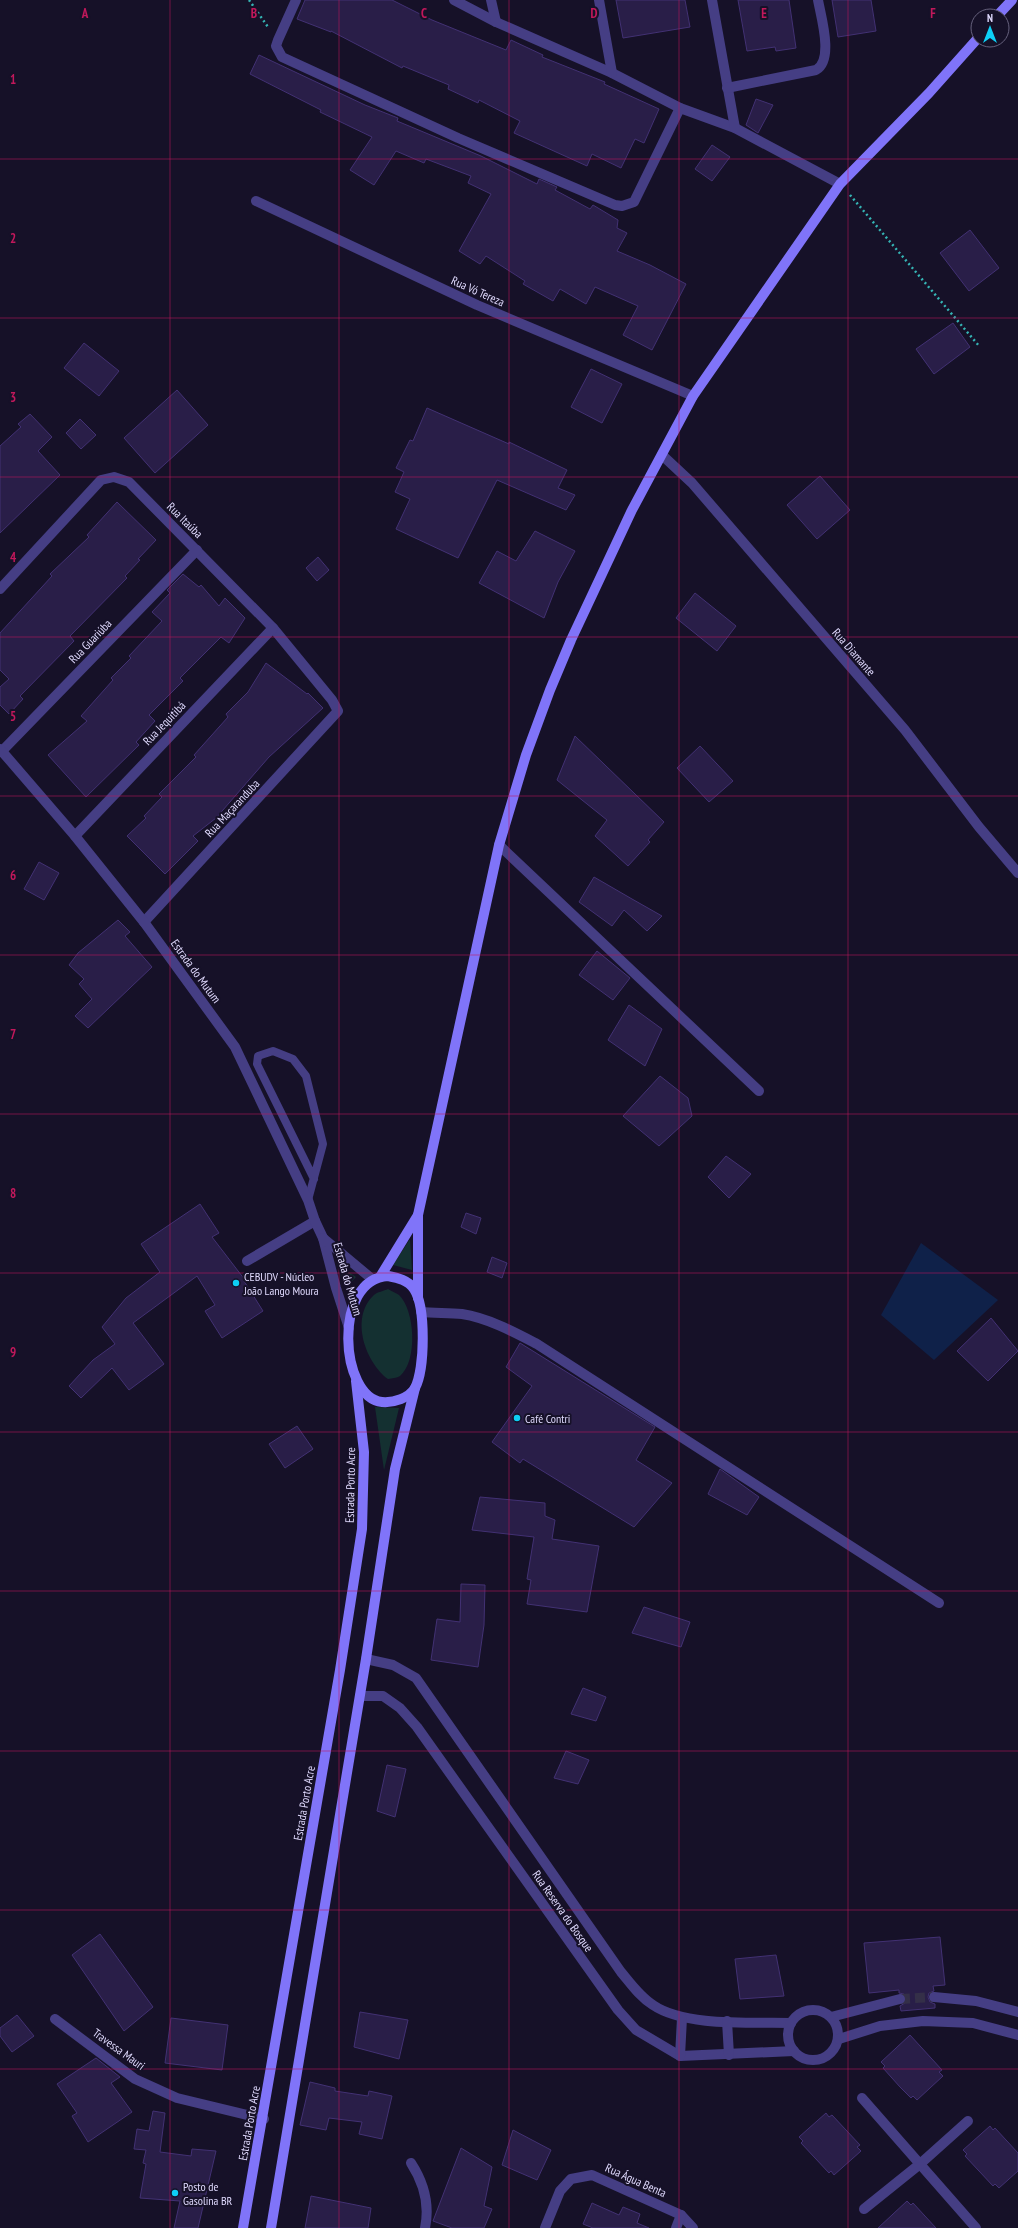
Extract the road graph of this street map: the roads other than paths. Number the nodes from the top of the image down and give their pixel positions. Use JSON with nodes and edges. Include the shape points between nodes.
{"nodes":[{"id":1,"x":296,"y":0,"type":"edge"},
{"id":2,"x":454,"y":0,"type":"edge"},
{"id":3,"x":491,"y":0,"type":"edge"},
{"id":4,"x":599,"y":0,"type":"edge"},
{"id":5,"x":712,"y":0,"type":"edge"},
{"id":6,"x":818,"y":0,"type":"edge"},
{"id":7,"x":1012,"y":0,"type":"edge"},
{"id":8,"x":1004,"y":8,"type":"edge"},
{"id":9,"x":496,"y":22,"type":"junction"},
{"id":10,"x":970,"y":47,"type":"edge"},
{"id":11,"x":612,"y":73,"type":"junction"},
{"id":12,"x":727,"y":88,"type":"junction"},
{"id":13,"x":680,"y":108,"type":"junction"},
{"id":14,"x":735,"y":128,"type":"junction"},
{"id":15,"x":840,"y":184,"type":"junction"},
{"id":16,"x":256,"y":201,"type":"dead end"},
{"id":17,"x":693,"y":396,"type":"junction"},
{"id":18,"x":662,"y":455,"type":"junction"},
{"id":19,"x":197,"y":550,"type":"junction"},
{"id":20,"x":0,"y":589,"type":"edge"},
{"id":21,"x":273,"y":628,"type":"junction"},
{"id":22,"x":338,"y":712,"type":"joint"},
{"id":23,"x":1,"y":750,"type":"edge"},
{"id":24,"x":75,"y":836,"type":"junction"},
{"id":25,"x":499,"y":845,"type":"junction"},
{"id":26,"x":1018,"y":873,"type":"edge"},
{"id":27,"x":144,"y":922,"type":"junction"},
{"id":28,"x":759,"y":1091,"type":"dead end"},
{"id":29,"x":314,"y":1179,"type":"junction"},
{"id":30,"x":308,"y":1200,"type":"junction"},
{"id":31,"x":418,"y":1215,"type":"junction"},
{"id":32,"x":315,"y":1221,"type":"junction"},
{"id":33,"x":323,"y":1238,"type":"junction"},
{"id":34,"x":247,"y":1261,"type":"dead end"},
{"id":35,"x":376,"y":1278,"type":"junction"},
{"id":36,"x":418,"y":1298,"type":"junction"},
{"id":37,"x":421,"y":1312,"type":"junction"},
{"id":38,"x":349,"y":1328,"type":"junction"},
{"id":39,"x":356,"y":1381,"type":"junction"},
{"id":40,"x":415,"y":1388,"type":"junction"},
{"id":41,"x":940,"y":1602,"type":"dead end"},
{"id":42,"x":366,"y":1659,"type":"junction"},
{"id":43,"x":360,"y":1696,"type":"junction"},
{"id":44,"x":934,"y":1997,"type":"tunnel mouth"},
{"id":45,"x":900,"y":1999,"type":"tunnel mouth"},
{"id":46,"x":1018,"y":2012,"type":"edge"},
{"id":47,"x":831,"y":2017,"type":"junction"},
{"id":48,"x":682,"y":2018,"type":"junction"},
{"id":49,"x":55,"y":2019,"type":"dead end"},
{"id":50,"x":727,"y":2021,"type":"junction"},
{"id":51,"x":791,"y":2023,"type":"junction"},
{"id":52,"x":1018,"y":2035,"type":"edge"},
{"id":53,"x":839,"y":2039,"type":"junction"},
{"id":54,"x":794,"y":2051,"type":"junction"},
{"id":55,"x":729,"y":2055,"type":"junction"},
{"id":56,"x":680,"y":2056,"type":"junction"},
{"id":57,"x":862,"y":2098,"type":"dead end"},
{"id":58,"x":264,"y":2119,"type":"junction"},
{"id":59,"x":968,"y":2121,"type":"dead end"},
{"id":60,"x":411,"y":2163,"type":"dead end"},
{"id":61,"x":920,"y":2164,"type":"junction"},
{"id":62,"x":864,"y":2209,"type":"dead end"},
{"id":63,"x":681,"y":2215,"type":"junction"},
{"id":64,"x":244,"y":2228,"type":"edge"},
{"id":65,"x":271,"y":2228,"type":"edge"},
{"id":66,"x":425,"y":2228,"type":"edge"},
{"id":67,"x":545,"y":2228,"type":"edge"},
{"id":68,"x":676,"y":2228,"type":"edge"},
{"id":69,"x":693,"y":2228,"type":"edge"},
{"id":70,"x":976,"y":2228,"type":"edge"}],
"edges":[{"from":1,"to":13,"type":"street","via":[[276,46],[282,57],[587,194],[622,206],[634,202]]},
{"from":2,"to":9,"type":"street"},
{"from":3,"to":9,"type":"street"},
{"from":4,"to":11,"type":"street"},
{"from":5,"to":12,"type":"street"},
{"from":6,"to":12,"type":"street","via":[[826,57],[822,67]]},
{"from":7,"to":8,"type":"main road"},
{"from":9,"to":11,"type":"street"},
{"from":10,"to":15,"type":"main road"},
{"from":11,"to":13,"type":"street"},
{"from":12,"to":14,"type":"street"},
{"from":13,"to":14,"type":"street"},
{"from":14,"to":15,"type":"street"},
{"from":15,"to":17,"type":"main road"},
{"from":16,"to":17,"type":"street","name":"Rua Vó Tereza","via":[[477,305]]},
{"from":17,"to":18,"type":"main road"},
{"from":18,"to":25,"type":"main road","via":[[632,510],[550,690],[526,755]]},
{"from":18,"to":26,"type":"street","name":"Rua Diamante","via":[[692,483],[905,730],[979,827]]},
{"from":19,"to":20,"type":"street","name":"Rua Itaúba","via":[[129,482],[114,477],[101,480]]},
{"from":19,"to":21,"type":"street","name":"Rua Itaúba"},
{"from":19,"to":23,"type":"street","name":"Rua Guariúba"},
{"from":21,"to":22,"type":"street","name":"Rua Itaúba","via":[[332,700]]},
{"from":21,"to":24,"type":"street","name":"Rua Jequitibá"},
{"from":22,"to":27,"type":"street","name":"Rua Maçaranduba"},
{"from":23,"to":24,"type":"street","name":"Estrada do Mutum"},
{"from":24,"to":27,"type":"street","name":"Estrada do Mutum"},
{"from":25,"to":28,"type":"street"},
{"from":25,"to":31,"type":"main road"},
{"from":27,"to":30,"type":"street","name":"Estrada do Mutum","via":[[235,1047]]},
{"from":29,"to":29,"type":"lane","via":[[323,1144],[306,1076],[292,1059],[272,1051],[258,1056],[257,1064]]},
{"from":29,"to":30,"type":"lane"},
{"from":30,"to":32,"type":"street","name":"Estrada do Mutum"},
{"from":31,"to":35,"type":"main road"},
{"from":31,"to":36,"type":"main road"},
{"from":32,"to":33,"type":"street","name":"Estrada do Mutum"},
{"from":32,"to":34,"type":"street"},
{"from":33,"to":35,"type":"street","name":"Estrada do Mutum"},
{"from":33,"to":38,"type":"street","name":"Estrada do Mutum"},
{"from":35,"to":36,"type":"main road","via":[[401,1279],[414,1289]]},
{"from":35,"to":38,"type":"main road","via":[[364,1284],[356,1297]]},
{"from":36,"to":37,"type":"main road"},
{"from":37,"to":40,"type":"main road","via":[[423,1338]]},
{"from":37,"to":41,"type":"street","via":[[463,1314],[482,1319],[537,1344]]},
{"from":38,"to":39,"type":"main road","via":[[349,1350]]},
{"from":39,"to":40,"type":"main road","via":[[370,1398],[382,1402],[407,1396]]},
{"from":39,"to":58,"type":"main road","name":"Estrada Porto Acre","via":[[364,1452],[362,1529]]},
{"from":40,"to":42,"type":"main road","via":[[395,1469]]},
{"from":42,"to":43,"type":"main road"},
{"from":42,"to":48,"type":"street","name":"Rua Reserva do Bosque","via":[[393,1665],[416,1678],[621,1972],[636,1991],[653,2006]]},
{"from":43,"to":56,"type":"street","name":"Rua Reserva do Bosque","via":[[383,1696],[400,1708],[618,2010],[636,2030]]},
{"from":43,"to":65,"type":"main road"},
{"from":44,"to":46,"type":"street","via":[[976,2001]]},
{"from":45,"to":47,"type":"street"},
{"from":47,"to":51,"type":"street","via":[[821,2011],[810,2010],[799,2015]]},
{"from":47,"to":53,"type":"street","via":[[837,2027]]},
{"from":48,"to":50,"type":"street","name":"Rua Reserva do Bosque"},
{"from":48,"to":56,"type":"street"},
{"from":49,"to":58,"type":"street","name":"Travessa Mauri","via":[[136,2079],[177,2098]]},
{"from":50,"to":51,"type":"street","name":"Rua Reserva do Bosque"},
{"from":50,"to":55,"type":"street"},
{"from":51,"to":54,"type":"street","via":[[789,2038]]},
{"from":52,"to":53,"type":"street","via":[[973,2023],[923,2021],[880,2026]]},
{"from":53,"to":54,"type":"street","via":[[834,2050],[826,2058],[815,2061],[803,2058]]},
{"from":54,"to":55,"type":"street"},
{"from":55,"to":56,"type":"street"},
{"from":57,"to":61,"type":"street"},
{"from":58,"to":64,"type":"main road","name":"Estrada Porto Acre"},
{"from":59,"to":61,"type":"street"},
{"from":60,"to":66,"type":"street","via":[[420,2177],[426,2194]]},
{"from":61,"to":62,"type":"street"},
{"from":61,"to":70,"type":"street"},
{"from":63,"to":67,"type":"street","name":"Rua Água Benta","via":[[592,2175],[571,2179],[560,2191]]},
{"from":63,"to":68,"type":"street"},
{"from":63,"to":69,"type":"street","name":"Rua Água Benta"}]}
